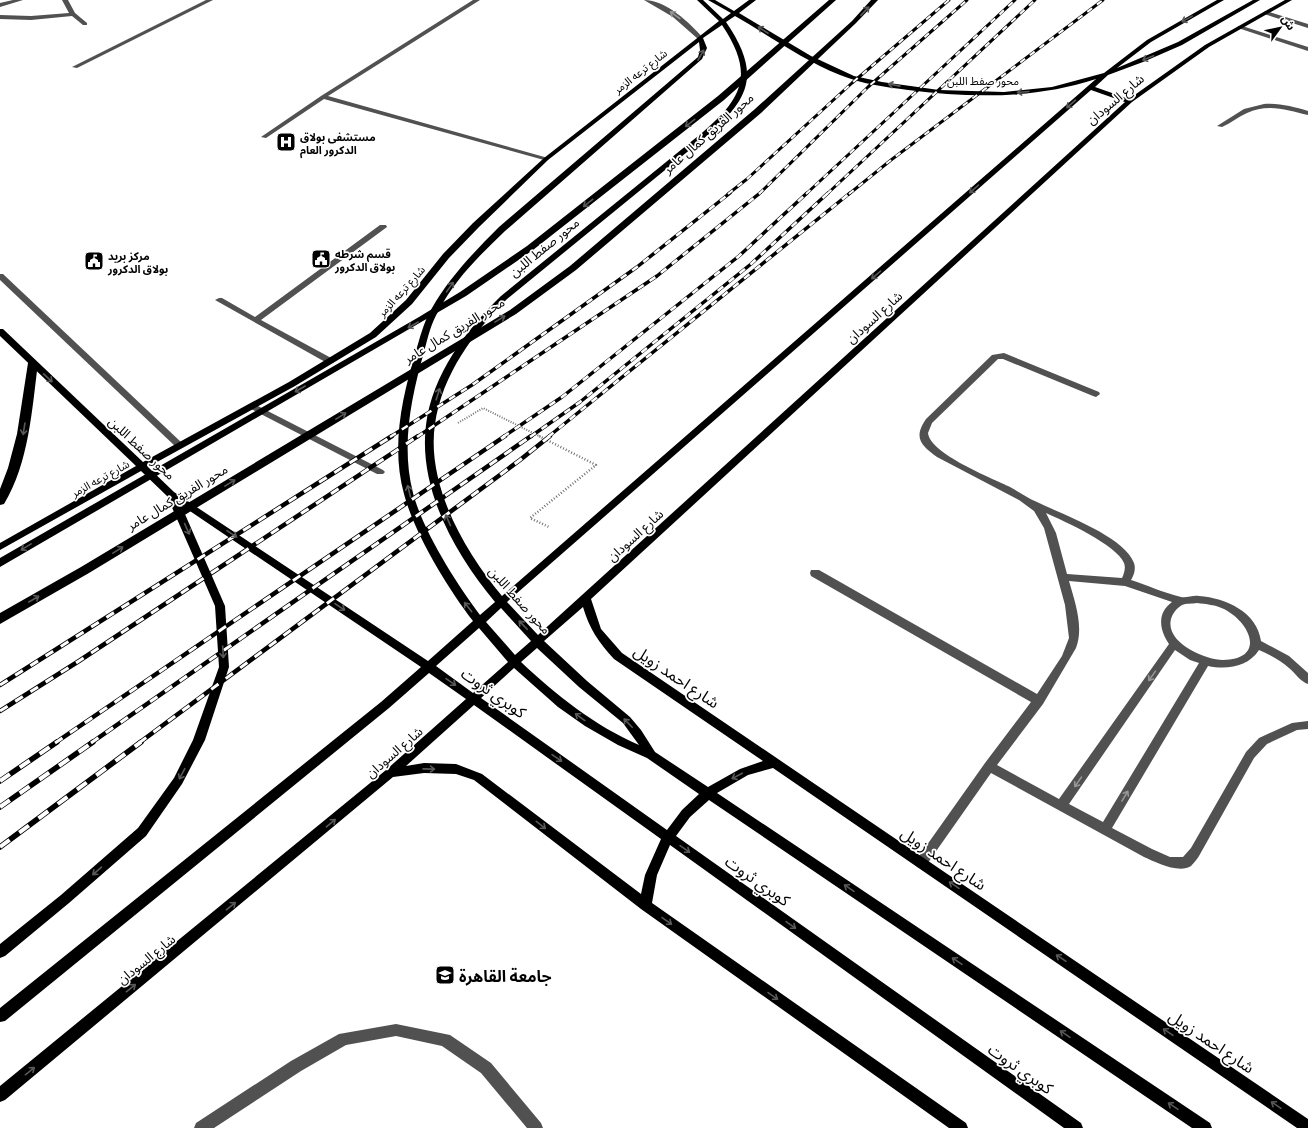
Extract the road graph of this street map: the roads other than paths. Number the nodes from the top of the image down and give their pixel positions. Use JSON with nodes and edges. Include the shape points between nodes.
{"nodes":[{"id":1,"x":20,"y":0,"type":"edge"},
{"id":2,"x":65,"y":0,"type":"edge"},
{"id":3,"x":210,"y":0,"type":"edge"},
{"id":4,"x":477,"y":0,"type":"edge"},
{"id":5,"x":647,"y":0,"type":"edge"},
{"id":6,"x":700,"y":0,"type":"edge"},
{"id":7,"x":711,"y":0,"type":"edge"},
{"id":8,"x":753,"y":0,"type":"edge"},
{"id":9,"x":833,"y":0,"type":"edge"},
{"id":10,"x":875,"y":0,"type":"edge"},
{"id":11,"x":1221,"y":0,"type":"edge"},
{"id":12,"x":1257,"y":0,"type":"edge"},
{"id":13,"x":1289,"y":0,"type":"edge"},
{"id":14,"x":0,"y":5,"type":"edge"},
{"id":15,"x":1266,"y":13,"type":"junction"},
{"id":16,"x":73,"y":14,"type":"junction"},
{"id":17,"x":0,"y":17,"type":"edge"},
{"id":18,"x":85,"y":24,"type":"dead end"},
{"id":19,"x":1308,"y":26,"type":"edge"},
{"id":20,"x":1240,"y":27,"type":"junction"},
{"id":21,"x":700,"y":38,"type":"junction"},
{"id":22,"x":1308,"y":49,"type":"edge"},
{"id":23,"x":75,"y":68,"type":"dead end"},
{"id":24,"x":1090,"y":88,"type":"junction"},
{"id":25,"x":323,"y":97,"type":"junction"},
{"id":26,"x":1130,"y":101,"type":"junction"},
{"id":27,"x":1308,"y":113,"type":"edge"},
{"id":28,"x":1220,"y":126,"type":"dead end"},
{"id":29,"x":264,"y":137,"type":"dead end"},
{"id":30,"x":546,"y":159,"type":"junction"},
{"id":31,"x":382,"y":227,"type":"dead end"},
{"id":32,"x":0,"y":276,"type":"edge"},
{"id":33,"x":219,"y":300,"type":"dead end"},
{"id":34,"x":256,"y":320,"type":"junction"},
{"id":35,"x":0,"y":331,"type":"edge"},
{"id":36,"x":330,"y":361,"type":"junction"},
{"id":37,"x":33,"y":363,"type":"junction"},
{"id":38,"x":1096,"y":394,"type":"dead end"},
{"id":39,"x":252,"y":406,"type":"junction"},
{"id":40,"x":180,"y":445,"type":"junction"},
{"id":41,"x":380,"y":472,"type":"dead end"},
{"id":42,"x":172,"y":494,"type":"junction"},
{"id":43,"x":0,"y":502,"type":"edge"},
{"id":44,"x":1032,"y":504,"type":"junction"},
{"id":45,"x":0,"y":547,"type":"edge"},
{"id":46,"x":0,"y":563,"type":"edge"},
{"id":47,"x":815,"y":573,"type":"dead end"},
{"id":48,"x":1062,"y":577,"type":"junction"},
{"id":49,"x":1125,"y":582,"type":"junction"},
{"id":50,"x":586,"y":598,"type":"junction"},
{"id":51,"x":1182,"y":601,"type":"junction"},
{"id":52,"x":0,"y":619,"type":"edge"},
{"id":53,"x":1174,"y":644,"type":"junction"},
{"id":54,"x":1257,"y":644,"type":"junction"},
{"id":55,"x":419,"y":660,"type":"joint"},
{"id":56,"x":1205,"y":662,"type":"junction"},
{"id":57,"x":1308,"y":680,"type":"edge"},
{"id":58,"x":1038,"y":702,"type":"junction"},
{"id":59,"x":1308,"y":725,"type":"edge"},
{"id":60,"x":651,"y":755,"type":"junction"},
{"id":61,"x":774,"y":763,"type":"junction"},
{"id":62,"x":990,"y":766,"type":"junction"},
{"id":63,"x":390,"y":773,"type":"junction"},
{"id":64,"x":1061,"y":806,"type":"junction"},
{"id":65,"x":1105,"y":829,"type":"junction"},
{"id":66,"x":921,"y":863,"type":"junction"},
{"id":67,"x":645,"y":905,"type":"junction"},
{"id":68,"x":0,"y":952,"type":"edge"},
{"id":69,"x":0,"y":1016,"type":"edge"},
{"id":70,"x":0,"y":1095,"type":"edge"},
{"id":71,"x":1308,"y":1127,"type":"edge"},
{"id":72,"x":201,"y":1128,"type":"edge"},
{"id":73,"x":536,"y":1128,"type":"edge"},
{"id":74,"x":962,"y":1128,"type":"edge"},
{"id":75,"x":1076,"y":1128,"type":"edge"},
{"id":76,"x":1205,"y":1128,"type":"edge"}],
"edges":[{"from":1,"to":14,"type":"street"},
{"from":2,"to":16,"type":"street"},
{"from":3,"to":23,"type":"street"},
{"from":4,"to":25,"type":"street"},
{"from":21,"to":5,"type":"street","one_way":true,"via":[[677,16]]},
{"from":60,"to":6,"type":"main road","name":"محور صفط اللبن","one_way":true,"via":[[631,725],[585,686],[522,624],[489,589],[470,562],[444,512],[436,487],[430,453],[430,431],[434,408],[447,371],[476,328],[496,306],[526,278],[708,131],[736,103],[746,72],[732,36],[717,15]]},
{"from":12,"to":7,"type":"main road","name":"محور صفط اللبن","one_way":true,"via":[[1153,56],[1097,77],[1052,89],[994,93],[902,87],[845,75],[823,65]]},
{"from":8,"to":21,"type":"main road","name":"شارع ترعه الزمر"},
{"from":9,"to":46,"type":"highway","name":"محور الفريق كمال عامر","one_way":true,"via":[[721,98],[504,267],[422,319]]},
{"from":52,"to":10,"type":"highway","name":"محور الفريق كمال عامر","one_way":true,"via":[[513,312],[573,268],[758,110]]},
{"from":11,"to":24,"type":"main road","name":"شارع السودان","one_way":true,"via":[[1139,48]]},
{"from":13,"to":15,"type":"main road","name":"شارع السودان"},
{"from":15,"to":19,"type":"street"},
{"from":15,"to":20,"type":"main road","name":"شارع السودان"},
{"from":16,"to":17,"type":"street","via":[[31,18]]},
{"from":16,"to":18,"type":"street"},
{"from":20,"to":22,"type":"street"},
{"from":20,"to":26,"type":"main road","name":"شارع السودان","via":[[1208,46]]},
{"from":21,"to":30,"type":"main road","name":"شارع ترعه الزمر"},
{"from":60,"to":21,"type":"main road","one_way":true,"via":[[618,741],[595,727],[535,683],[495,642],[464,601],[429,541],[409,493],[404,454],[405,412],[428,324],[449,287],[502,229],[700,58],[704,51],[704,44]]},
{"from":24,"to":26,"type":"main road"},
{"from":24,"to":69,"type":"main road","name":"شارع السودان","one_way":true,"via":[[385,705]]},
{"from":25,"to":29,"type":"street"},
{"from":25,"to":30,"type":"street"},
{"from":26,"to":50,"type":"main road","name":"شارع السودان"},
{"from":27,"to":28,"type":"street","via":[[1289,107],[1266,105],[1249,109]]},
{"from":30,"to":36,"type":"main road","name":"شارع ترعه الزمر","via":[[446,256],[391,320]]},
{"from":31,"to":34,"type":"street"},
{"from":32,"to":40,"type":"street"},
{"from":33,"to":34,"type":"street"},
{"from":34,"to":36,"type":"street"},
{"from":35,"to":37,"type":"main road","name":"محور صفط اللبن"},
{"from":36,"to":39,"type":"main road","name":"شارع ترعه الزمر"},
{"from":37,"to":42,"type":"main road","name":"محور صفط اللبن","one_way":true},
{"from":37,"to":43,"type":"highway","one_way":true,"via":[[20,447],[10,482]]},
{"from":38,"to":44,"type":"street","via":[[1004,356],[995,357],[923,429],[924,439],[929,447],[942,457]]},
{"from":39,"to":40,"type":"main road","name":"شارع ترعه الزمر"},
{"from":39,"to":41,"type":"street"},
{"from":40,"to":45,"type":"main road","name":"شارع ترعه الزمر"},
{"from":42,"to":55,"type":"main road","name":"محور صفط اللبن","one_way":true},
{"from":42,"to":68,"type":"main road","one_way":true,"via":[[220,606],[224,667],[200,740],[178,781],[142,832]]},
{"from":44,"to":48,"type":"street","via":[[1044,517]]},
{"from":44,"to":49,"type":"street","via":[[1050,511],[1125,554],[1130,563]]},
{"from":47,"to":58,"type":"street"},
{"from":48,"to":49,"type":"street"},
{"from":48,"to":58,"type":"street","via":[[1073,620],[1074,639],[1068,656]]},
{"from":49,"to":51,"type":"street"},
{"from":50,"to":61,"type":"main road","name":"شارع احمد زويل","via":[[592,622],[602,640],[618,656]]},
{"from":50,"to":63,"type":"main road","name":"شارع السودان"},
{"from":51,"to":53,"type":"street","via":[[1171,608],[1165,618],[1166,631]]},
{"from":51,"to":54,"type":"street","via":[[1215,601],[1232,608],[1246,619],[1255,631]]},
{"from":53,"to":56,"type":"street"},
{"from":53,"to":64,"type":"street","one_way":true},
{"from":54,"to":56,"type":"street","via":[[1251,655],[1240,662],[1224,665]]},
{"from":54,"to":57,"type":"street","via":[[1290,662]]},
{"from":55,"to":75,"type":"main road","name":"كوبري ثروت","one_way":true},
{"from":65,"to":56,"type":"street","one_way":true},
{"from":58,"to":62,"type":"street"},
{"from":59,"to":65,"type":"street","via":[[1263,741],[1250,755],[1195,852],[1186,862],[1169,862]]},
{"from":76,"to":60,"type":"main road","one_way":true},
{"from":61,"to":66,"type":"main road","name":"شارع احمد زويل"},
{"from":61,"to":67,"type":"main road","one_way":true,"via":[[745,772],[719,785],[696,803],[677,824],[661,848],[653,869]]},
{"from":62,"to":64,"type":"street"},
{"from":62,"to":66,"type":"street"},
{"from":63,"to":67,"type":"main road","one_way":true,"via":[[424,768],[456,769],[478,777]]},
{"from":70,"to":63,"type":"main road","name":"شارع السودان","one_way":true},
{"from":64,"to":65,"type":"street"},
{"from":71,"to":66,"type":"main road","name":"شارع احمد زويل","one_way":true},
{"from":67,"to":74,"type":"main road","one_way":true},
{"from":72,"to":73,"type":"street","via":[[296,1066],[344,1039],[396,1030],[445,1040],[486,1068]]}]}
